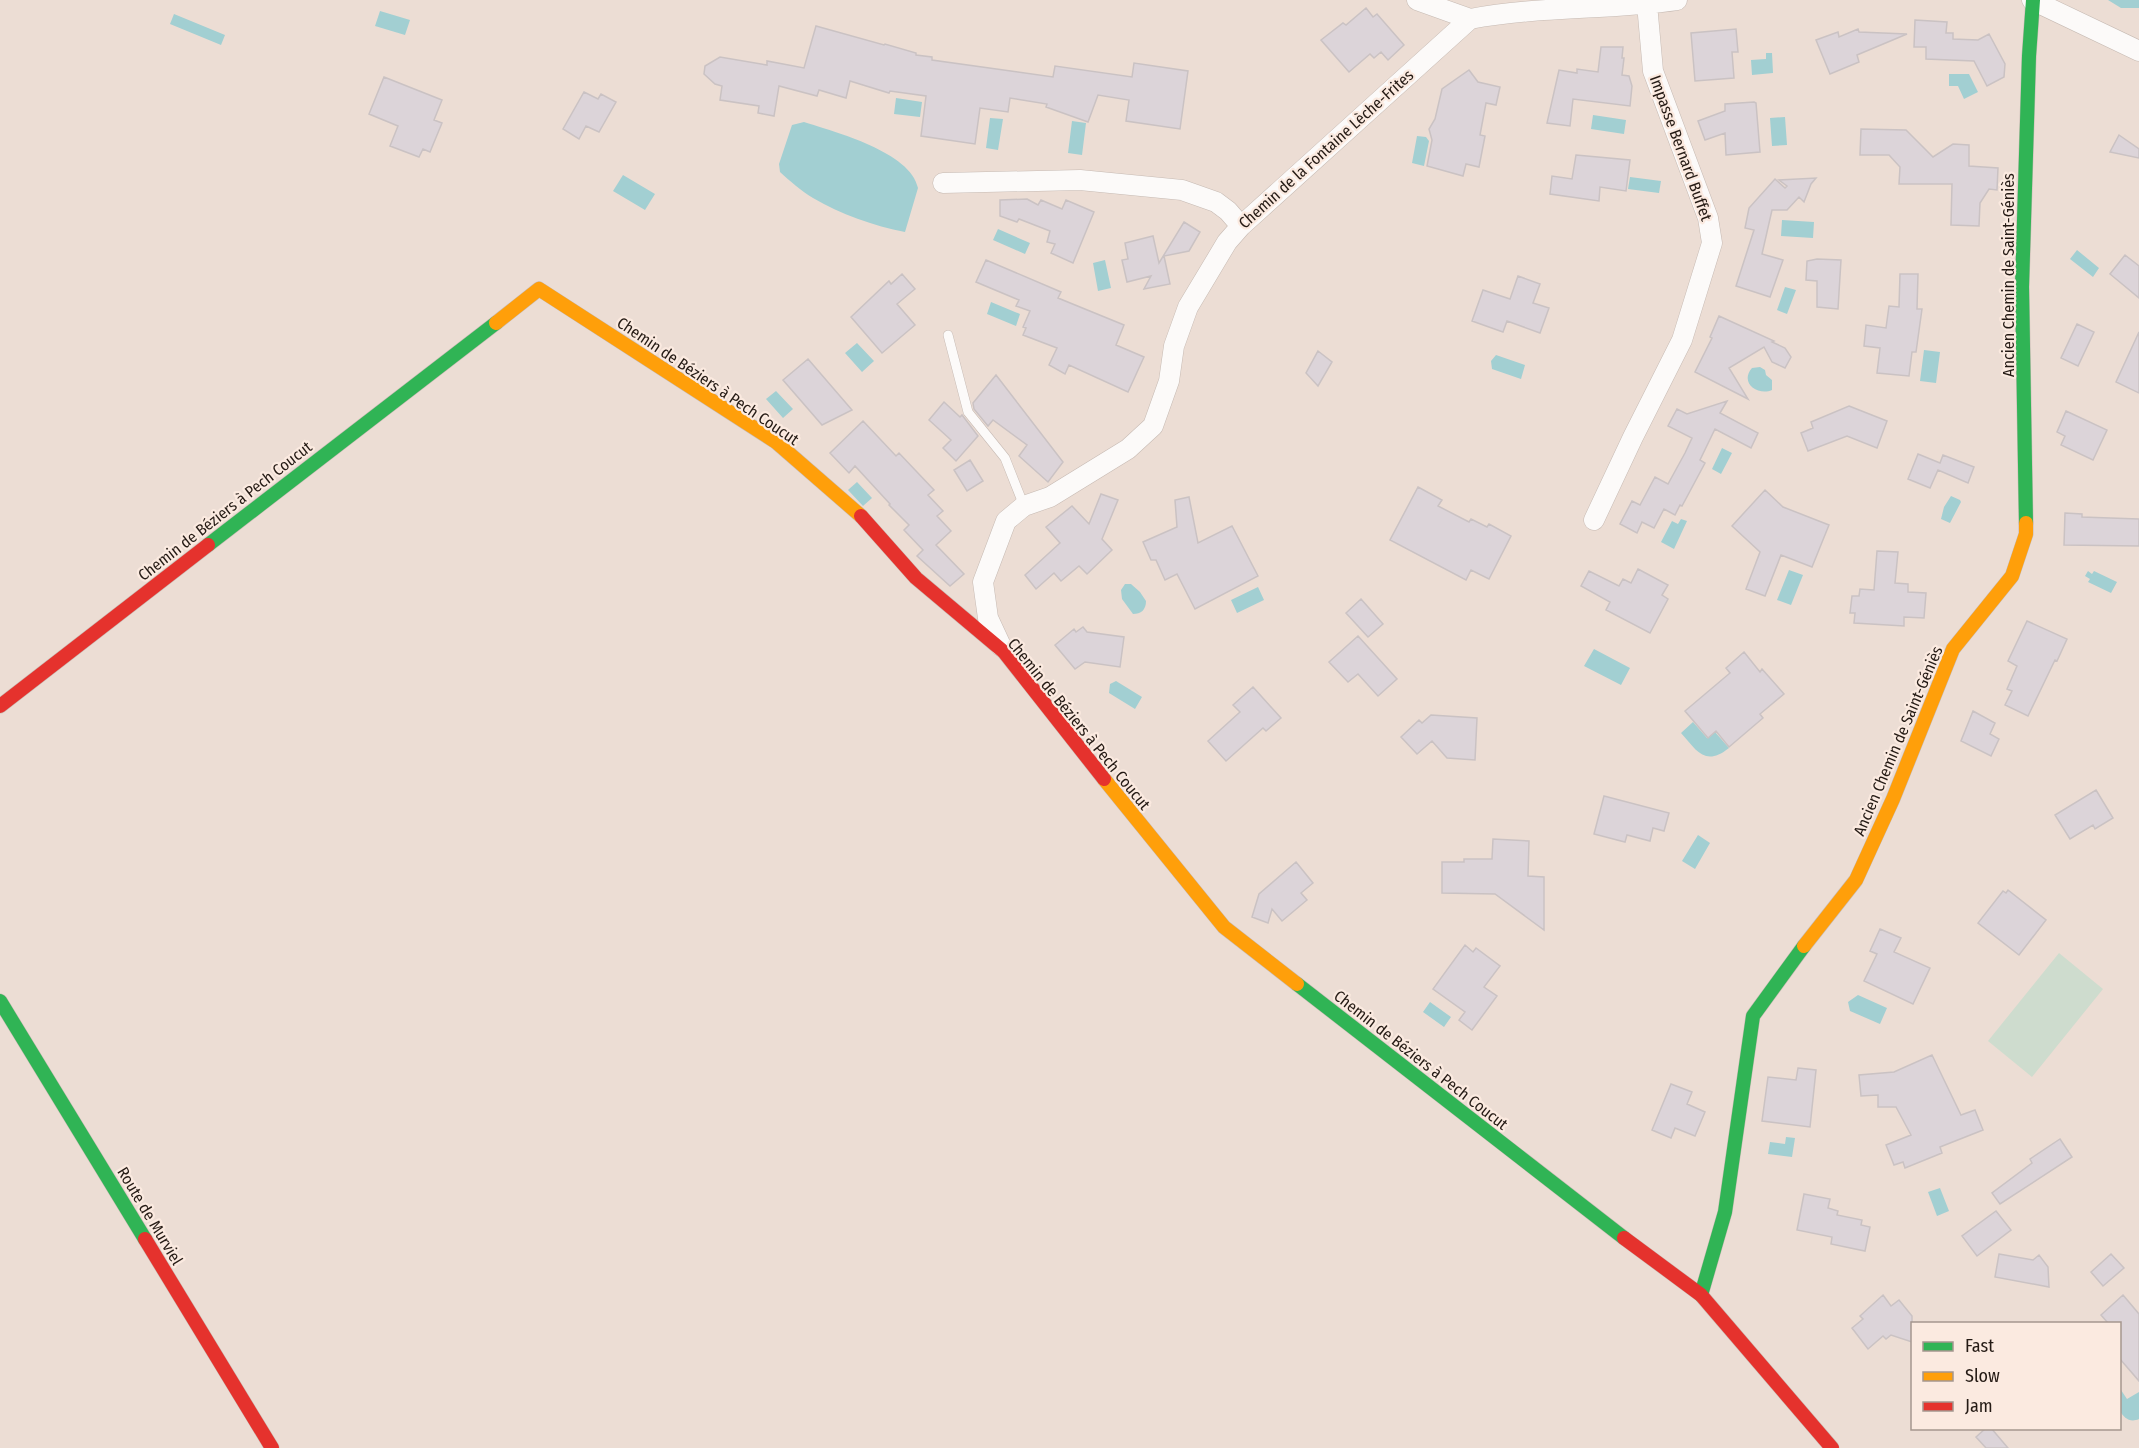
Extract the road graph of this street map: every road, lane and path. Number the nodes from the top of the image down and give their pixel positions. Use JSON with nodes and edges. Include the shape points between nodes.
{"nodes":[{"id":1,"x":1417,"y":0,"type":"edge"},
{"id":2,"x":1677,"y":0,"type":"edge"},
{"id":3,"x":2032,"y":0,"type":"edge"},
{"id":4,"x":1647,"y":4,"type":"junction"},
{"id":5,"x":1544,"y":6,"type":"edge"},
{"id":6,"x":1470,"y":20,"type":"junction"},
{"id":7,"x":2139,"y":51,"type":"edge"},
{"id":8,"x":943,"y":183,"type":"dead end"},
{"id":9,"x":1241,"y":225,"type":"junction"},
{"id":10,"x":948,"y":335,"type":"dead end"},
{"id":11,"x":1024,"y":506,"type":"junction"},
{"id":12,"x":1594,"y":520,"type":"dead end"},
{"id":13,"x":1004,"y":652,"type":"junction"},
{"id":14,"x":0,"y":706,"type":"edge"},
{"id":15,"x":0,"y":1001,"type":"edge"},
{"id":16,"x":1701,"y":1295,"type":"junction"},
{"id":17,"x":272,"y":1448,"type":"edge"},
{"id":18,"x":1832,"y":1448,"type":"edge"}],
"edges":[{"from":1,"to":6,"type":"street"},
{"from":2,"to":4,"type":"street"},
{"from":3,"to":7,"type":"street"},
{"from":3,"to":16,"type":"street","name":"Ancien Chemin de Saint-Géniès","via":[[2022,287],[2026,534],[2013,576],[1953,649],[1856,880],[1753,1016],[1725,1212]]},
{"from":4,"to":5,"type":"street"},
{"from":4,"to":12,"type":"street","name":"Impasse Bernard Buffet","via":[[1653,72],[1708,218],[1712,243],[1682,340]]},
{"from":5,"to":6,"type":"street"},
{"from":6,"to":9,"type":"street","name":"Chemin de la Fontaine Lèche-Frites"},
{"from":8,"to":9,"type":"street","via":[[1080,180],[1182,190],[1216,202]]},
{"from":9,"to":11,"type":"street","name":"Chemin de la Fontaine Lèche-Frites","via":[[1188,307],[1174,346],[1170,381],[1154,426],[1128,449],[1050,496]]},
{"from":10,"to":11,"type":"lane","via":[[968,412],[1005,458]]},
{"from":11,"to":13,"type":"street","name":"Chemin de la Fontaine Lèche-Frites","via":[[1006,521],[983,582],[988,618]]},
{"from":13,"to":14,"type":"street","name":"Chemin de Béziers à Pech Coucut","via":[[916,578],[853,508],[776,442],[539,289]]},
{"from":13,"to":16,"type":"street","name":"Chemin de Béziers à Pech Coucut","via":[[1224,927],[1601,1222]]},
{"from":15,"to":17,"type":"street","name":"Route de Murviel"},
{"from":16,"to":18,"type":"street","name":"Chemin de Béziers à Pech Coucut"}]}
